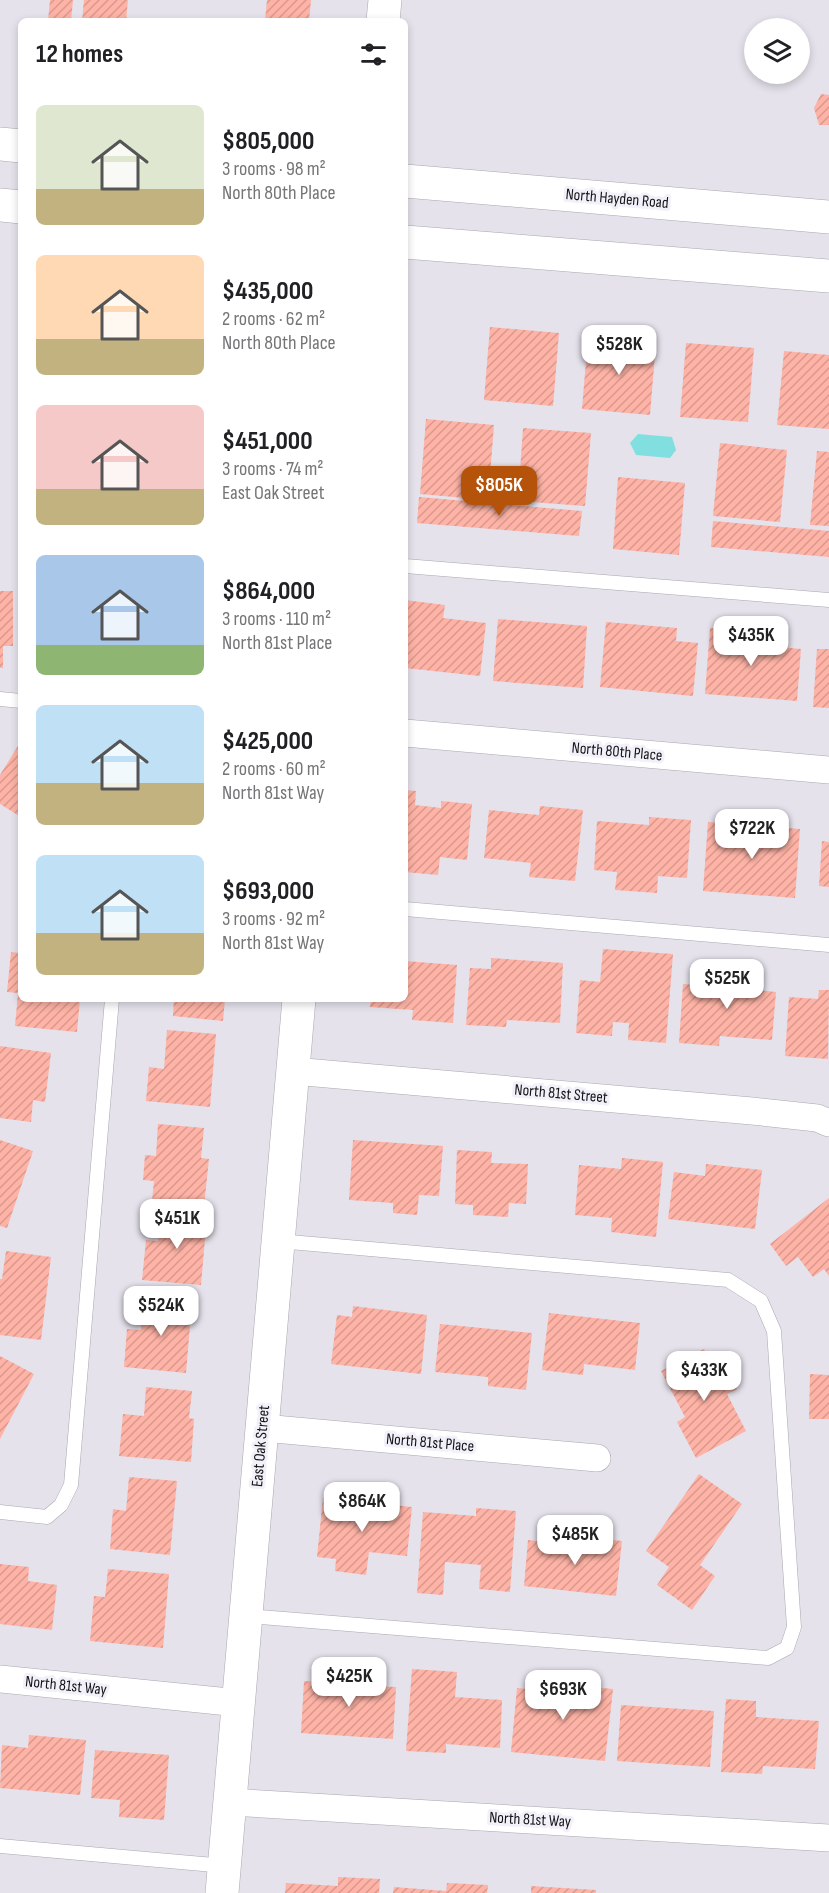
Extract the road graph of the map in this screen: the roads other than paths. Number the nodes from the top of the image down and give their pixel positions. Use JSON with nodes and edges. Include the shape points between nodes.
{"nodes":[{"id":1,"x":385,"y":0,"type":"edge"},
{"id":2,"x":383,"y":18,"type":"edge"},
{"id":3,"x":0,"y":144,"type":"edge"},
{"id":4,"x":18,"y":146,"type":"edge"},
{"id":5,"x":408,"y":181,"type":"edge"},
{"id":6,"x":0,"y":205,"type":"edge"},
{"id":7,"x":18,"y":207,"type":"edge"},
{"id":8,"x":829,"y":217,"type":"edge"},
{"id":9,"x":408,"y":242,"type":"edge"},
{"id":10,"x":829,"y":276,"type":"edge"},
{"id":11,"x":408,"y":566,"type":"edge"},
{"id":12,"x":829,"y":600,"type":"edge"},
{"id":13,"x":0,"y":699,"type":"edge"},
{"id":14,"x":18,"y":701,"type":"edge"},
{"id":15,"x":408,"y":733,"type":"edge"},
{"id":16,"x":829,"y":770,"type":"edge"},
{"id":17,"x":408,"y":909,"type":"edge"},
{"id":18,"x":829,"y":945,"type":"edge"},
{"id":19,"x":112,"y":1002,"type":"edge"},
{"id":20,"x":299,"y":1002,"type":"edge"},
{"id":21,"x":292,"y":1071,"type":"junction"},
{"id":22,"x":829,"y":1123,"type":"edge"},
{"id":23,"x":278,"y":1241,"type":"junction"},
{"id":24,"x":263,"y":1428,"type":"junction"},
{"id":25,"x":597,"y":1458,"type":"dead end"},
{"id":26,"x":0,"y":1512,"type":"edge"},
{"id":27,"x":247,"y":1616,"type":"junction"},
{"id":28,"x":0,"y":1679,"type":"edge"},
{"id":29,"x":239,"y":1704,"type":"junction"},
{"id":30,"x":230,"y":1802,"type":"junction"},
{"id":31,"x":829,"y":1838,"type":"edge"},
{"id":32,"x":0,"y":1846,"type":"edge"},
{"id":33,"x":224,"y":1879,"type":"edge"}],
"edges":[{"from":1,"to":2,"type":"street"},
{"from":3,"to":4,"type":"street"},
{"from":5,"to":8,"type":"street","name":"North Hayden Road"},
{"from":6,"to":7,"type":"street"},
{"from":9,"to":10,"type":"street"},
{"from":11,"to":12,"type":"lane"},
{"from":13,"to":14,"type":"lane"},
{"from":15,"to":16,"type":"street","name":"North 80th Place"},
{"from":17,"to":18,"type":"lane"},
{"from":19,"to":26,"type":"lane","via":[[71,1485],[61,1504],[47,1517]]},
{"from":20,"to":21,"type":"street","name":"East Oak Street"},
{"from":21,"to":22,"type":"street","name":"North 81st Street","via":[[752,1111],[817,1118]]},
{"from":21,"to":23,"type":"street","name":"East Oak Street"},
{"from":23,"to":24,"type":"street","name":"East Oak Street"},
{"from":23,"to":27,"type":"lane","via":[[728,1280],[761,1301],[774,1331],[794,1627],[787,1648],[768,1658]]},
{"from":24,"to":25,"type":"street","name":"North 81st Place"},
{"from":24,"to":27,"type":"street","name":"East Oak Street"},
{"from":27,"to":29,"type":"street","name":"East Oak Street"},
{"from":28,"to":29,"type":"street","name":"North 81st Way"},
{"from":29,"to":30,"type":"street","name":"East Oak Street"},
{"from":30,"to":31,"type":"street","name":"North 81st Way"},
{"from":30,"to":33,"type":"street","name":"East Oak Street"},
{"from":32,"to":33,"type":"lane"}]}
